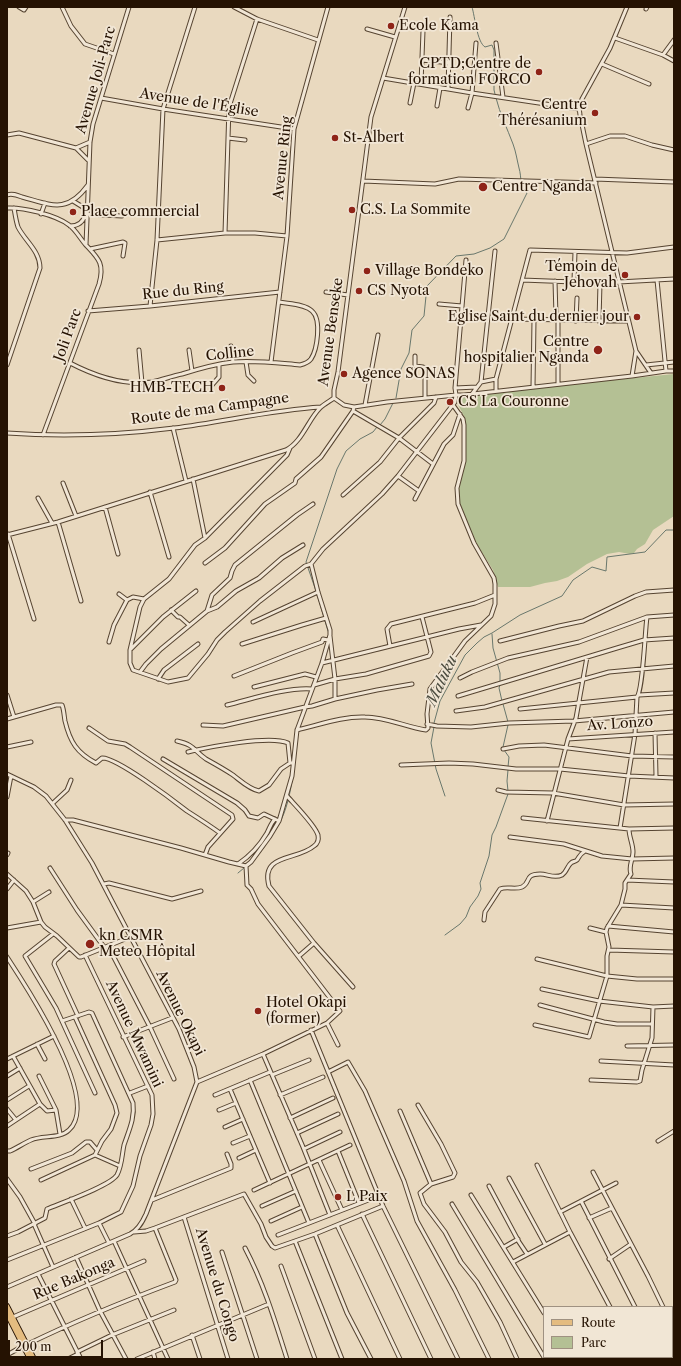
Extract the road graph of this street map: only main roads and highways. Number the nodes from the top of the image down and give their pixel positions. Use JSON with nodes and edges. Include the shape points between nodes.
{"nodes":[{"id":1,"x":7,"y":1306,"type":"edge"},
{"id":2,"x":7,"y":1314,"type":"edge"},
{"id":3,"x":24,"y":1345,"type":"junction"},
{"id":4,"x":30,"y":1359,"type":"edge"},
{"id":5,"x":34,"y":1359,"type":"edge"}],
"edges":[{"from":1,"to":3,"type":"main road"},
{"from":2,"to":3,"type":"main road"},
{"from":3,"to":4,"type":"main road"},
{"from":3,"to":5,"type":"main road"}]}
